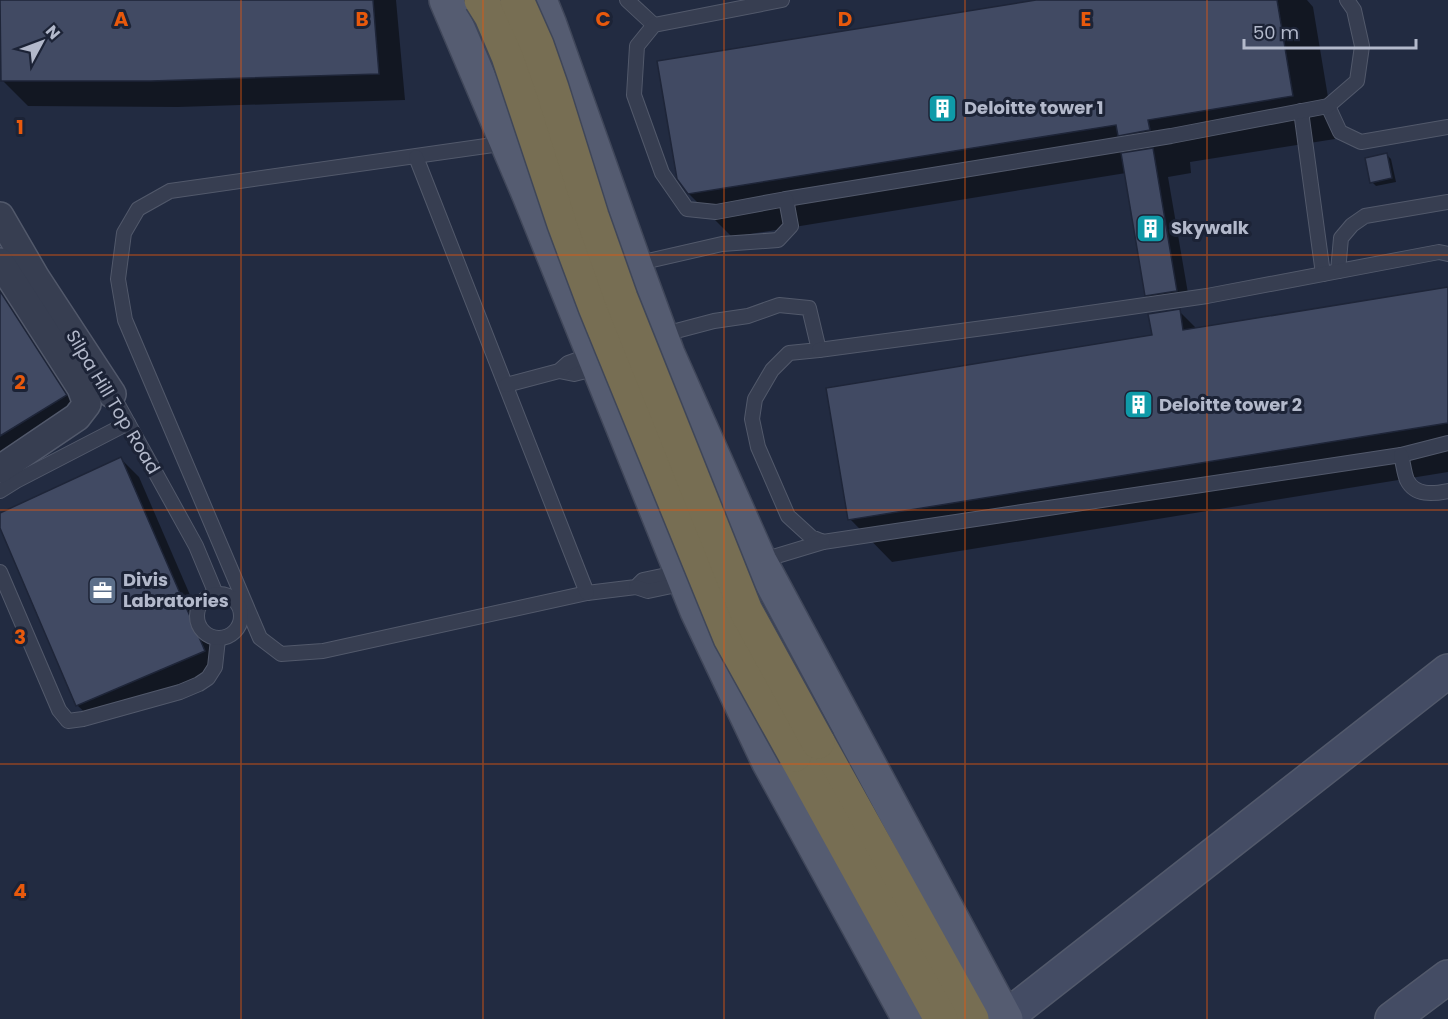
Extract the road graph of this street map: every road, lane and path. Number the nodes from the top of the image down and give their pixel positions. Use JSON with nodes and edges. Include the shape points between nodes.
{"nodes":[{"id":1,"x":446,"y":0,"type":"edge"},
{"id":2,"x":482,"y":0,"type":"edge"},
{"id":3,"x":627,"y":0,"type":"edge"},
{"id":4,"x":782,"y":0,"type":"edge"},
{"id":5,"x":1347,"y":0,"type":"edge"},
{"id":6,"x":537,"y":1,"type":"edge"},
{"id":7,"x":654,"y":25,"type":"junction"},
{"id":8,"x":1328,"y":106,"type":"junction"},
{"id":9,"x":1300,"y":111,"type":"junction"},
{"id":10,"x":1448,"y":127,"type":"edge"},
{"id":11,"x":507,"y":143,"type":"junction"},
{"id":12,"x":416,"y":157,"type":"junction"},
{"id":13,"x":786,"y":200,"type":"junction"},
{"id":14,"x":1448,"y":202,"type":"edge"},
{"id":15,"x":3,"y":230,"type":"edge"},
{"id":16,"x":1448,"y":254,"type":"edge"},
{"id":17,"x":0,"y":262,"type":"edge"},
{"id":18,"x":634,"y":264,"type":"junction"},
{"id":19,"x":1338,"y":271,"type":"junction"},
{"id":20,"x":1323,"y":274,"type":"junction"},
{"id":21,"x":27,"y":284,"type":"junction"},
{"id":22,"x":661,"y":335,"type":"junction"},
{"id":23,"x":819,"y":350,"type":"junction"},
{"id":24,"x":596,"y":361,"type":"junction"},
{"id":25,"x":506,"y":385,"type":"junction"},
{"id":26,"x":112,"y":394,"type":"joint"},
{"id":27,"x":687,"y":397,"type":"junction"},
{"id":28,"x":621,"y":422,"type":"junction"},
{"id":29,"x":128,"y":423,"type":"junction"},
{"id":30,"x":1448,"y":443,"type":"edge"},
{"id":31,"x":714,"y":455,"type":"junction"},
{"id":32,"x":1401,"y":455,"type":"junction"},
{"id":33,"x":0,"y":469,"type":"edge"},
{"id":34,"x":646,"y":486,"type":"junction"},
{"id":35,"x":0,"y":491,"type":"edge"},
{"id":36,"x":1448,"y":491,"type":"edge"},
{"id":37,"x":823,"y":542,"type":"junction"},
{"id":38,"x":760,"y":561,"type":"junction"},
{"id":39,"x":0,"y":572,"type":"edge"},
{"id":40,"x":683,"y":577,"type":"junction"},
{"id":41,"x":587,"y":593,"type":"junction"},
{"id":42,"x":216,"y":594,"type":"junction"},
{"id":43,"x":218,"y":639,"type":"junction"},
{"id":44,"x":1448,"y":671,"type":"edge"},
{"id":45,"x":807,"y":748,"type":"junction"},
{"id":46,"x":1448,"y":977,"type":"edge"},
{"id":47,"x":909,"y":1019,"type":"edge"},
{"id":48,"x":941,"y":1019,"type":"edge"},
{"id":49,"x":972,"y":1019,"type":"edge"},
{"id":50,"x":1006,"y":1019,"type":"edge"},
{"id":51,"x":1392,"y":1019,"type":"edge"}],
"edges":[{"from":1,"to":11,"type":"main road"},
{"from":2,"to":45,"type":"highway","bridge":true,"via":[[508,56],[595,307],[730,638]]},
{"from":3,"to":7,"type":"lane"},
{"from":4,"to":7,"type":"lane"},
{"from":5,"to":8,"type":"lane","via":[[1354,10],[1362,46],[1357,81]]},
{"from":6,"to":18,"type":"main road"},
{"from":6,"to":45,"type":"highway","bridge":true,"via":[[537,45],[621,298],[746,611]]},
{"from":7,"to":13,"type":"lane","via":[[637,46],[634,95],[662,173],[687,208],[716,212]]},
{"from":8,"to":9,"type":"lane"},
{"from":8,"to":10,"type":"lane","via":[[1340,132],[1361,142]]},
{"from":9,"to":13,"type":"lane"},
{"from":9,"to":20,"type":"lane"},
{"from":11,"to":12,"type":"lane"},
{"from":11,"to":24,"type":"main road"},
{"from":12,"to":25,"type":"lane"},
{"from":12,"to":41,"type":"lane","via":[[170,191],[138,209],[124,233],[118,279],[124,320],[260,638],[281,654],[323,651]]},
{"from":13,"to":18,"type":"lane","via":[[791,226],[778,240],[722,244]]},
{"from":14,"to":19,"type":"lane","via":[[1365,216],[1341,238]]},
{"from":15,"to":21,"type":"street","name":"Silpa Hill Top Road"},
{"from":16,"to":19,"type":"lane","via":[[1439,252]]},
{"from":17,"to":21,"type":"street"},
{"from":18,"to":22,"type":"main road"},
{"from":19,"to":20,"type":"lane"},
{"from":20,"to":23,"type":"lane","via":[[1207,296]]},
{"from":21,"to":26,"type":"street","name":"Silpa Hill Top Road"},
{"from":21,"to":33,"type":"street","via":[[87,404],[77,417]]},
{"from":22,"to":23,"type":"lane","via":[[748,316],[779,305],[809,308]]},
{"from":22,"to":27,"type":"main road"},
{"from":23,"to":37,"type":"lane","via":[[789,353],[780,361],[755,399],[752,419],[758,447],[788,516],[811,537]]},
{"from":24,"to":25,"type":"lane","via":[[574,374],[559,371]]},
{"from":24,"to":28,"type":"main road"},
{"from":25,"to":41,"type":"lane"},
{"from":26,"to":29,"type":"lane","name":"Silpa Hill Top Road"},
{"from":27,"to":28,"type":"main road"},
{"from":27,"to":31,"type":"main road"},
{"from":28,"to":34,"type":"main road"},
{"from":29,"to":35,"type":"lane"},
{"from":29,"to":42,"type":"lane","name":"Silpa Hill Top Road","via":[[196,546]]},
{"from":30,"to":32,"type":"lane"},
{"from":31,"to":34,"type":"main road"},
{"from":31,"to":38,"type":"main road"},
{"from":32,"to":36,"type":"lane","via":[[1407,480],[1418,491]]},
{"from":32,"to":37,"type":"lane"},
{"from":34,"to":40,"type":"main road"},
{"from":37,"to":38,"type":"lane"},
{"from":38,"to":50,"type":"main road"},
{"from":39,"to":43,"type":"lane","via":[[59,710],[68,721],[199,684],[215,667]]},
{"from":40,"to":41,"type":"lane","via":[[648,591],[636,587]]},
{"from":40,"to":47,"type":"main road","via":[[768,761]]},
{"from":42,"to":43,"type":"lane","via":[[202,601],[196,614],[204,634]]},
{"from":42,"to":43,"type":"lane","via":[[230,597],[241,615],[237,630]]},
{"from":44,"to":50,"type":"main road"},
{"from":45,"to":48,"type":"highway"},
{"from":45,"to":49,"type":"highway"},
{"from":46,"to":51,"type":"main road"}]}
